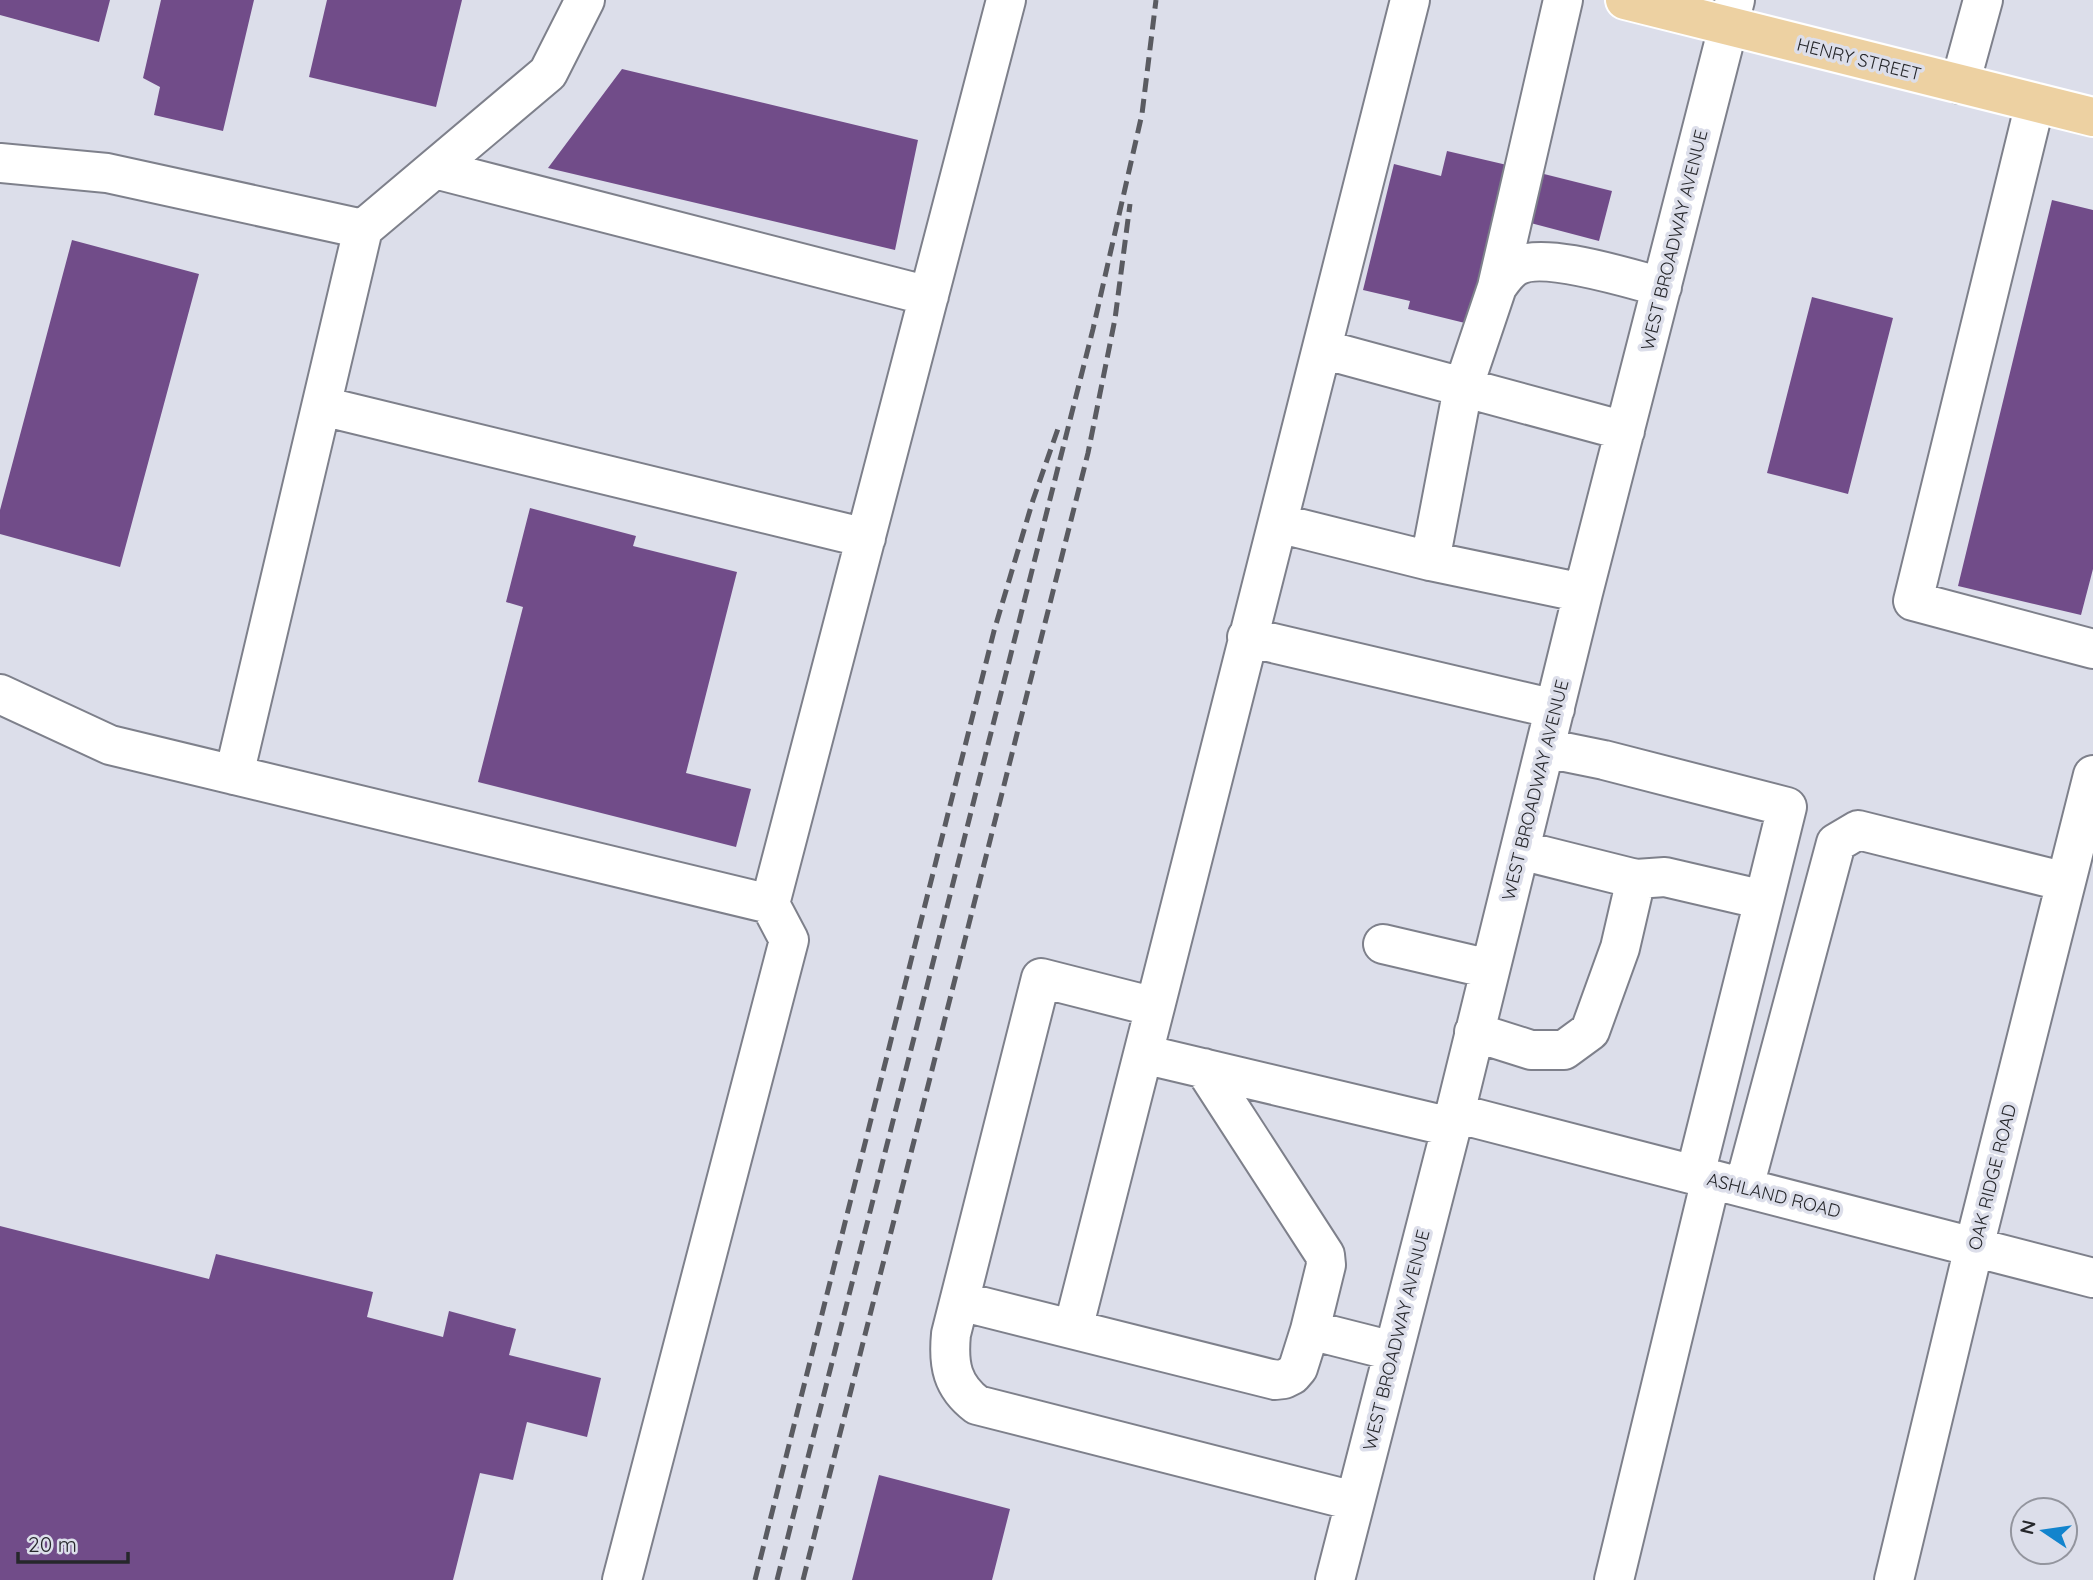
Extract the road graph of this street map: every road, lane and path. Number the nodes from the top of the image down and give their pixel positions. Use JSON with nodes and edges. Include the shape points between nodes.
{"nodes":[{"id":1,"x":585,"y":0,"type":"edge"},
{"id":2,"x":1006,"y":0,"type":"edge"},
{"id":3,"x":1410,"y":0,"type":"edge"},
{"id":4,"x":1563,"y":0,"type":"edge"},
{"id":5,"x":1625,"y":0,"type":"edge"},
{"id":6,"x":1983,"y":0,"type":"edge"},
{"id":7,"x":1732,"y":14,"type":"edge"},
{"id":8,"x":1960,"y":84,"type":"junction"},
{"id":9,"x":2035,"y":103,"type":"junction"},
{"id":10,"x":2093,"y":117,"type":"edge"},
{"id":11,"x":0,"y":163,"type":"edge"},
{"id":12,"x":435,"y":169,"type":"junction"},
{"id":13,"x":363,"y":229,"type":"junction"},
{"id":14,"x":1497,"y":287,"type":"junction"},
{"id":15,"x":1662,"y":287,"type":"junction"},
{"id":16,"x":929,"y":296,"type":"junction"},
{"id":17,"x":1322,"y":349,"type":"junction"},
{"id":18,"x":1463,"y":388,"type":"junction"},
{"id":19,"x":322,"y":406,"type":"junction"},
{"id":20,"x":1625,"y":431,"type":"junction"},
{"id":21,"x":1278,"y":523,"type":"junction"},
{"id":22,"x":866,"y":538,"type":"junction"},
{"id":23,"x":1430,"y":561,"type":"junction"},
{"id":24,"x":1583,"y":593,"type":"junction"},
{"id":25,"x":1247,"y":637,"type":"junction"},
{"id":26,"x":2093,"y":649,"type":"edge"},
{"id":27,"x":0,"y":694,"type":"edge"},
{"id":28,"x":1555,"y":709,"type":"junction"},
{"id":29,"x":1545,"y":748,"type":"junction"},
{"id":30,"x":234,"y":775,"type":"junction"},
{"id":31,"x":2093,"y":775,"type":"edge"},
{"id":32,"x":1520,"y":850,"type":"junction"},
{"id":33,"x":1636,"y":879,"type":"junction"},
{"id":34,"x":2066,"y":882,"type":"junction"},
{"id":35,"x":1764,"y":900,"type":"junction"},
{"id":36,"x":770,"y":904,"type":"junction"},
{"id":37,"x":1383,"y":944,"type":"dead end"},
{"id":38,"x":1490,"y":970,"type":"junction"},
{"id":39,"x":1155,"y":1007,"type":"junction"},
{"id":40,"x":1475,"y":1032,"type":"junction"},
{"id":41,"x":1143,"y":1054,"type":"junction"},
{"id":42,"x":1204,"y":1069,"type":"junction"},
{"id":43,"x":1453,"y":1120,"type":"junction"},
{"id":44,"x":1717,"y":1180,"type":"junction"},
{"id":45,"x":1974,"y":1247,"type":"junction"},
{"id":46,"x":2093,"y":1278,"type":"edge"},
{"id":47,"x":960,"y":1301,"type":"junction"},
{"id":48,"x":1073,"y":1329,"type":"junction"},
{"id":49,"x":1310,"y":1331,"type":"junction"},
{"id":50,"x":1393,"y":1352,"type":"junction"},
{"id":51,"x":1354,"y":1501,"type":"junction"},
{"id":52,"x":622,"y":1580,"type":"edge"},
{"id":53,"x":1335,"y":1580,"type":"edge"},
{"id":54,"x":1614,"y":1580,"type":"edge"},
{"id":55,"x":1894,"y":1580,"type":"edge"}],
"edges":[{"from":1,"to":12,"type":"street","via":[[548,73]]},
{"from":2,"to":16,"type":"street"},
{"from":3,"to":17,"type":"street"},
{"from":4,"to":14,"type":"street"},
{"from":5,"to":7,"type":"main road","name":"HENRY STREET"},
{"from":6,"to":8,"type":"street"},
{"from":7,"to":8,"type":"main road","name":"HENRY STREET"},
{"from":7,"to":15,"type":"street","name":"WEST BROADWAY AVENUE"},
{"from":8,"to":9,"type":"main road","name":"HENRY STREET"},
{"from":9,"to":10,"type":"main road","name":"HENRY STREET"},
{"from":9,"to":26,"type":"street","via":[[1913,601]]},
{"from":11,"to":13,"type":"street","via":[[107,173]]},
{"from":12,"to":13,"type":"street"},
{"from":12,"to":16,"type":"street"},
{"from":13,"to":19,"type":"street"},
{"from":14,"to":15,"type":"street","via":[[1515,266],[1544,261]]},
{"from":14,"to":18,"type":"street"},
{"from":15,"to":20,"type":"street","name":"WEST BROADWAY AVENUE"},
{"from":16,"to":22,"type":"street"},
{"from":17,"to":18,"type":"street"},
{"from":17,"to":21,"type":"street"},
{"from":18,"to":20,"type":"street"},
{"from":18,"to":23,"type":"street"},
{"from":19,"to":22,"type":"street"},
{"from":19,"to":30,"type":"street"},
{"from":20,"to":24,"type":"street","name":"WEST BROADWAY AVENUE"},
{"from":21,"to":23,"type":"street"},
{"from":21,"to":25,"type":"street"},
{"from":22,"to":36,"type":"street"},
{"from":23,"to":24,"type":"street"},
{"from":24,"to":28,"type":"street","name":"WEST BROADWAY AVENUE"},
{"from":25,"to":28,"type":"street"},
{"from":25,"to":39,"type":"street"},
{"from":27,"to":30,"type":"street","via":[[110,745]]},
{"from":28,"to":29,"type":"street","name":"WEST BROADWAY AVENUE"},
{"from":29,"to":32,"type":"street","name":"WEST BROADWAY AVENUE"},
{"from":29,"to":35,"type":"street","via":[[1787,807]]},
{"from":30,"to":36,"type":"street"},
{"from":31,"to":34,"type":"street","name":"OAK RIDGE ROAD"},
{"from":32,"to":33,"type":"street"},
{"from":32,"to":38,"type":"street","name":"WEST BROADWAY AVENUE"},
{"from":33,"to":35,"type":"street","via":[[1665,877]]},
{"from":33,"to":40,"type":"street","via":[[1620,948],[1590,1031],[1564,1050],[1531,1050]]},
{"from":34,"to":44,"type":"street","via":[[1858,830],[1836,843]]},
{"from":34,"to":45,"type":"street","name":"OAK RIDGE ROAD"},
{"from":35,"to":44,"type":"street"},
{"from":36,"to":52,"type":"street","via":[[789,940]]},
{"from":37,"to":38,"type":"street"},
{"from":38,"to":40,"type":"street","name":"WEST BROADWAY AVENUE"},
{"from":39,"to":41,"type":"street"},
{"from":39,"to":47,"type":"street","via":[[1041,978]]},
{"from":40,"to":43,"type":"street","name":"WEST BROADWAY AVENUE"},
{"from":41,"to":42,"type":"street","name":"ASHLAND ROAD"},
{"from":41,"to":48,"type":"street"},
{"from":42,"to":43,"type":"street","name":"ASHLAND ROAD"},
{"from":42,"to":49,"type":"street","via":[[1325,1255]]},
{"from":43,"to":44,"type":"street","name":"ASHLAND ROAD"},
{"from":43,"to":50,"type":"street","name":"WEST BROADWAY AVENUE"},
{"from":44,"to":45,"type":"street","name":"ASHLAND ROAD"},
{"from":44,"to":54,"type":"street"},
{"from":45,"to":46,"type":"street","name":"ASHLAND ROAD"},
{"from":45,"to":55,"type":"street","name":"OAK RIDGE ROAD"},
{"from":47,"to":48,"type":"street"},
{"from":47,"to":51,"type":"street","via":[[951,1334],[951,1367],[965,1396],[977,1405]]},
{"from":48,"to":49,"type":"street","via":[[1275,1380],[1298,1368]]},
{"from":49,"to":50,"type":"street"},
{"from":50,"to":51,"type":"street","name":"WEST BROADWAY AVENUE"},
{"from":51,"to":53,"type":"street","name":"WEST BROADWAY AVENUE"}]}
